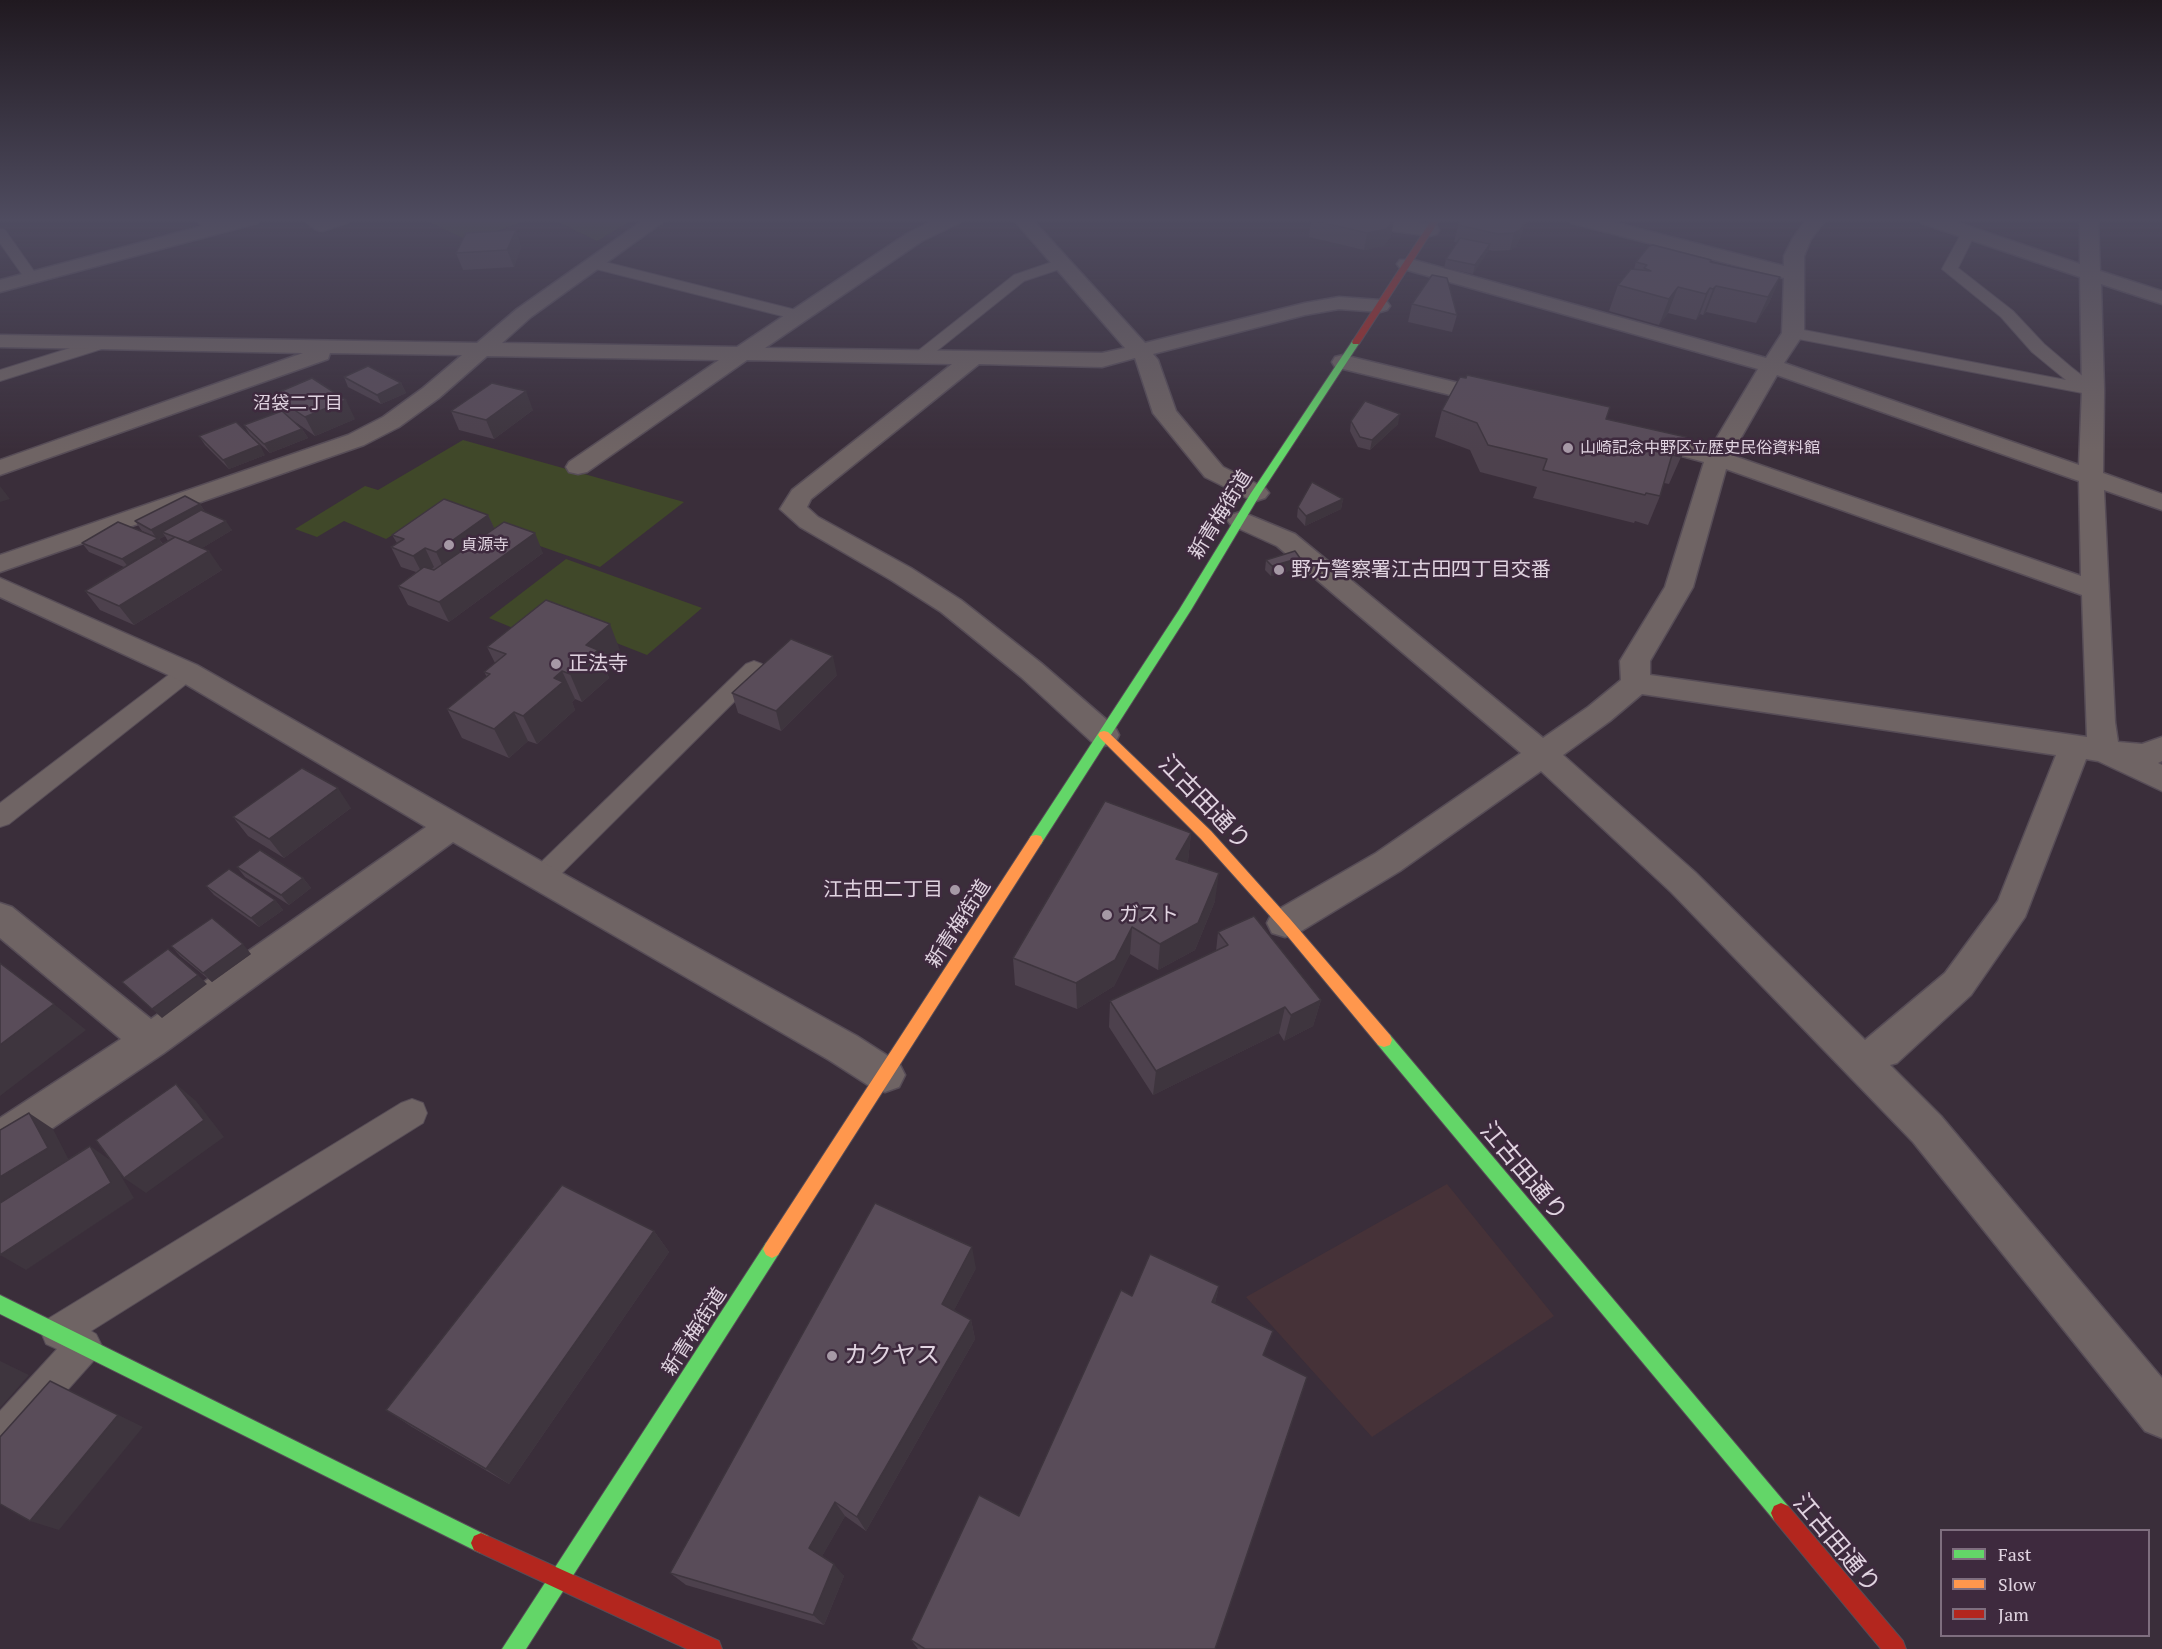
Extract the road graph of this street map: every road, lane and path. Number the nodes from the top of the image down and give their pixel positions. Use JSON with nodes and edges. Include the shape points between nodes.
{"nodes":[{"id":1,"x":548,"y":296,"type":"edge"},
{"id":2,"x":721,"y":296,"type":"edge"},
{"id":3,"x":827,"y":296,"type":"edge"},
{"id":4,"x":996,"y":296,"type":"edge"},
{"id":5,"x":1090,"y":296,"type":"edge"},
{"id":6,"x":1386,"y":296,"type":"edge"},
{"id":7,"x":1521,"y":296,"type":"edge"},
{"id":8,"x":1793,"y":296,"type":"edge"},
{"id":9,"x":1984,"y":296,"type":"edge"},
{"id":10,"x":2092,"y":296,"type":"edge"},
{"id":11,"x":1380,"y":306,"type":"junction"},
{"id":12,"x":798,"y":315,"type":"junction"},
{"id":13,"x":1794,"y":333,"type":"junction"},
{"id":14,"x":0,"y":341,"type":"edge"},
{"id":15,"x":102,"y":343,"type":"junction"},
{"id":16,"x":339,"y":347,"type":"junction"},
{"id":17,"x":483,"y":350,"type":"junction"},
{"id":18,"x":1141,"y":352,"type":"junction"},
{"id":19,"x":742,"y":354,"type":"junction"},
{"id":20,"x":916,"y":358,"type":"junction"},
{"id":21,"x":972,"y":359,"type":"junction"},
{"id":22,"x":1343,"y":362,"type":"junction"},
{"id":23,"x":1771,"y":366,"type":"junction"},
{"id":24,"x":0,"y":376,"type":"edge"},
{"id":25,"x":2093,"y":390,"type":"junction"},
{"id":26,"x":1513,"y":404,"type":"edge"},
{"id":27,"x":1615,"y":431,"type":"edge"},
{"id":28,"x":1718,"y":458,"type":"junction"},
{"id":29,"x":578,"y":467,"type":"dead end"},
{"id":30,"x":0,"y":468,"type":"edge"},
{"id":31,"x":2091,"y":476,"type":"junction"},
{"id":32,"x":2162,"y":502,"type":"edge"},
{"id":33,"x":1248,"y":507,"type":"junction"},
{"id":34,"x":0,"y":564,"type":"edge"},
{"id":35,"x":0,"y":586,"type":"edge"},
{"id":36,"x":2096,"y":591,"type":"junction"},
{"id":37,"x":754,"y":669,"type":"edge"},
{"id":38,"x":187,"y":672,"type":"junction"},
{"id":39,"x":1636,"y":683,"type":"junction"},
{"id":40,"x":1104,"y":735,"type":"junction"},
{"id":41,"x":2162,"y":748,"type":"edge"},
{"id":42,"x":2090,"y":749,"type":"junction"},
{"id":43,"x":1541,"y":753,"type":"junction"},
{"id":44,"x":2162,"y":779,"type":"edge"},
{"id":45,"x":0,"y":817,"type":"edge"},
{"id":46,"x":453,"y":825,"type":"junction"},
{"id":47,"x":541,"y":878,"type":"junction"},
{"id":48,"x":0,"y":917,"type":"edge"},
{"id":49,"x":1285,"y":923,"type":"junction"},
{"id":50,"x":150,"y":1041,"type":"junction"},
{"id":51,"x":1858,"y":1060,"type":"junction"},
{"id":52,"x":885,"y":1075,"type":"junction"},
{"id":53,"x":412,"y":1113,"type":"dead end"},
{"id":54,"x":0,"y":1141,"type":"edge"},
{"id":55,"x":0,"y":1304,"type":"edge"},
{"id":56,"x":71,"y":1339,"type":"junction"},
{"id":57,"x":2162,"y":1414,"type":"edge"},
{"id":58,"x":0,"y":1438,"type":"edge"},
{"id":59,"x":559,"y":1578,"type":"junction"},
{"id":60,"x":513,"y":1649,"type":"edge"},
{"id":61,"x":711,"y":1649,"type":"edge"},
{"id":62,"x":1895,"y":1649,"type":"edge"}],
"edges":[{"from":1,"to":17,"type":"street"},
{"from":2,"to":12,"type":"lane"},
{"from":3,"to":12,"type":"street"},
{"from":4,"to":20,"type":"lane"},
{"from":5,"to":18,"type":"street"},
{"from":6,"to":11,"type":"main road","name":"新青梅街道"},
{"from":7,"to":23,"type":"street"},
{"from":8,"to":13,"type":"street"},
{"from":9,"to":25,"type":"lane","via":[[2038,348]]},
{"from":10,"to":25,"type":"street"},
{"from":11,"to":18,"type":"street","via":[[1339,303],[1305,309]]},
{"from":11,"to":22,"type":"main road","name":"新青梅街道"},
{"from":12,"to":19,"type":"street"},
{"from":13,"to":23,"type":"street"},
{"from":13,"to":25,"type":"lane"},
{"from":14,"to":15,"type":"street"},
{"from":15,"to":16,"type":"street"},
{"from":15,"to":24,"type":"lane"},
{"from":16,"to":17,"type":"street"},
{"from":16,"to":30,"type":"street"},
{"from":17,"to":19,"type":"street"},
{"from":17,"to":34,"type":"street","via":[[391,422],[356,440]]},
{"from":18,"to":21,"type":"street","via":[[1102,360]]},
{"from":18,"to":33,"type":"street","via":[[1165,413]]},
{"from":19,"to":20,"type":"street"},
{"from":19,"to":29,"type":"street"},
{"from":20,"to":21,"type":"street"},
{"from":21,"to":40,"type":"street","via":[[801,495],[793,509],[951,606]]},
{"from":22,"to":26,"type":"street"},
{"from":22,"to":33,"type":"main road","name":"新青梅街道"},
{"from":23,"to":28,"type":"street"},
{"from":23,"to":31,"type":"street"},
{"from":25,"to":31,"type":"street"},
{"from":27,"to":28,"type":"street"},
{"from":28,"to":36,"type":"street"},
{"from":28,"to":39,"type":"street","via":[[1679,587],[1635,661]]},
{"from":31,"to":32,"type":"street"},
{"from":31,"to":36,"type":"street"},
{"from":33,"to":40,"type":"main road","name":"新青梅街道"},
{"from":33,"to":43,"type":"street"},
{"from":35,"to":38,"type":"street"},
{"from":36,"to":42,"type":"street","via":[[2100,722]]},
{"from":37,"to":47,"type":"lane"},
{"from":38,"to":45,"type":"lane"},
{"from":38,"to":46,"type":"street"},
{"from":39,"to":42,"type":"street"},
{"from":39,"to":43,"type":"street","via":[[1599,714]]},
{"from":40,"to":49,"type":"main road","name":"江古田通り","via":[[1206,835]]},
{"from":40,"to":52,"type":"main road","name":"新青梅街道"},
{"from":41,"to":42,"type":"street","via":[[2145,756]]},
{"from":42,"to":44,"type":"street"},
{"from":42,"to":51,"type":"street","via":[[2013,907],[1958,984],[1883,1051]]},
{"from":43,"to":49,"type":"street","via":[[1388,862]]},
{"from":43,"to":51,"type":"street","via":[[1683,882]]},
{"from":46,"to":47,"type":"street"},
{"from":46,"to":50,"type":"street"},
{"from":47,"to":52,"type":"street"},
{"from":48,"to":50,"type":"street"},
{"from":49,"to":62,"type":"main road","name":"江古田通り"},
{"from":50,"to":54,"type":"street"},
{"from":51,"to":57,"type":"street","via":[[1927,1129]]},
{"from":52,"to":59,"type":"main road","name":"新青梅街道"},
{"from":53,"to":56,"type":"lane"},
{"from":55,"to":56,"type":"main road"},
{"from":56,"to":58,"type":"lane"},
{"from":56,"to":59,"type":"main road"},
{"from":59,"to":60,"type":"main road","name":"新青梅街道"},
{"from":59,"to":61,"type":"main road"}]}
